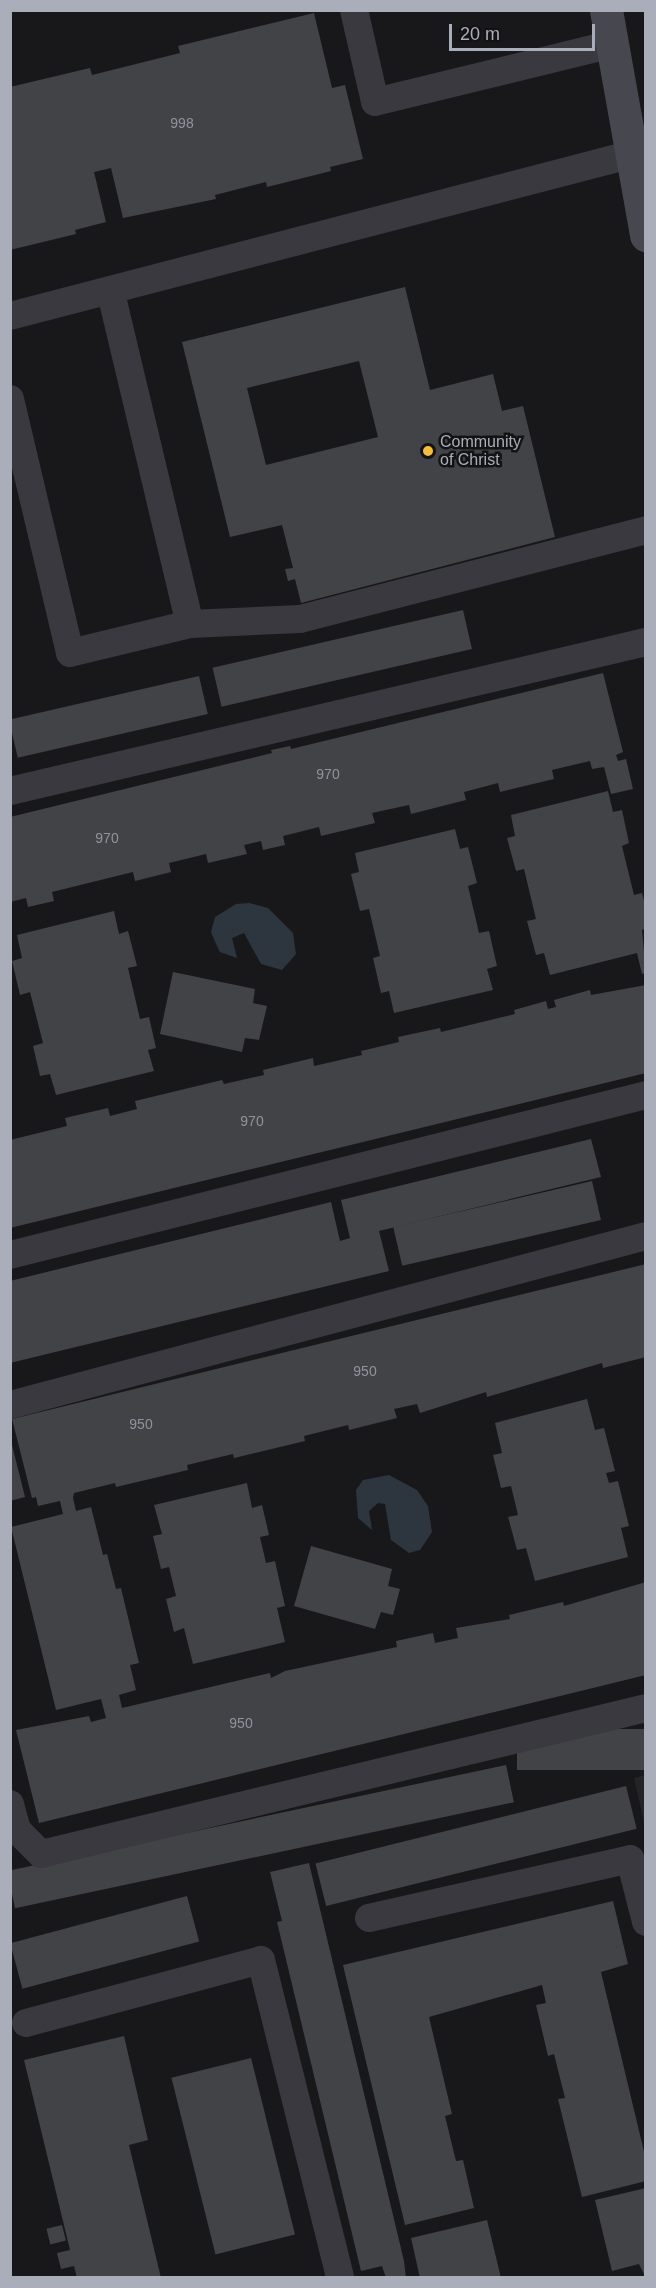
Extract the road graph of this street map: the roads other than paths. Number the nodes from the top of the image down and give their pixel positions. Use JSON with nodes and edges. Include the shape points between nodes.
{"nodes":[{"id":1,"x":354,"y":10,"type":"edge"},
{"id":2,"x":606,"y":10,"type":"edge"},
{"id":3,"x":613,"y":44,"type":"junction"},
{"id":4,"x":633,"y":154,"type":"junction"},
{"id":5,"x":645,"y":235,"type":"edge"},
{"id":6,"x":111,"y":293,"type":"junction"},
{"id":7,"x":10,"y":316,"type":"edge"},
{"id":8,"x":10,"y":399,"type":"edge"},
{"id":9,"x":645,"y":530,"type":"edge"},
{"id":10,"x":190,"y":624,"type":"junction"},
{"id":11,"x":645,"y":642,"type":"edge"},
{"id":12,"x":10,"y":791,"type":"edge"},
{"id":13,"x":645,"y":1095,"type":"edge"},
{"id":14,"x":645,"y":1236,"type":"edge"},
{"id":15,"x":10,"y":1255,"type":"edge"},
{"id":16,"x":10,"y":1405,"type":"edge"},
{"id":17,"x":645,"y":1708,"type":"edge"},
{"id":18,"x":10,"y":1804,"type":"edge"},
{"id":19,"x":369,"y":1918,"type":"dead end"},
{"id":20,"x":645,"y":1922,"type":"edge"},
{"id":21,"x":26,"y":2023,"type":"dead end"},
{"id":22,"x":340,"y":2277,"type":"edge"}],
"edges":[{"from":1,"to":3,"type":"lane","via":[[375,102]]},
{"from":2,"to":3,"type":"main road"},
{"from":3,"to":4,"type":"main road"},
{"from":4,"to":5,"type":"main road"},
{"from":4,"to":6,"type":"lane"},
{"from":6,"to":7,"type":"lane"},
{"from":6,"to":10,"type":"lane"},
{"from":8,"to":10,"type":"lane","via":[[70,653]]},
{"from":9,"to":10,"type":"lane","via":[[300,619]]},
{"from":11,"to":12,"type":"lane"},
{"from":13,"to":15,"type":"lane"},
{"from":14,"to":16,"type":"lane"},
{"from":17,"to":18,"type":"lane","via":[[41,1854],[17,1830]]},
{"from":19,"to":20,"type":"lane","via":[[630,1859]]},
{"from":21,"to":22,"type":"lane","via":[[261,1960]]}]}
